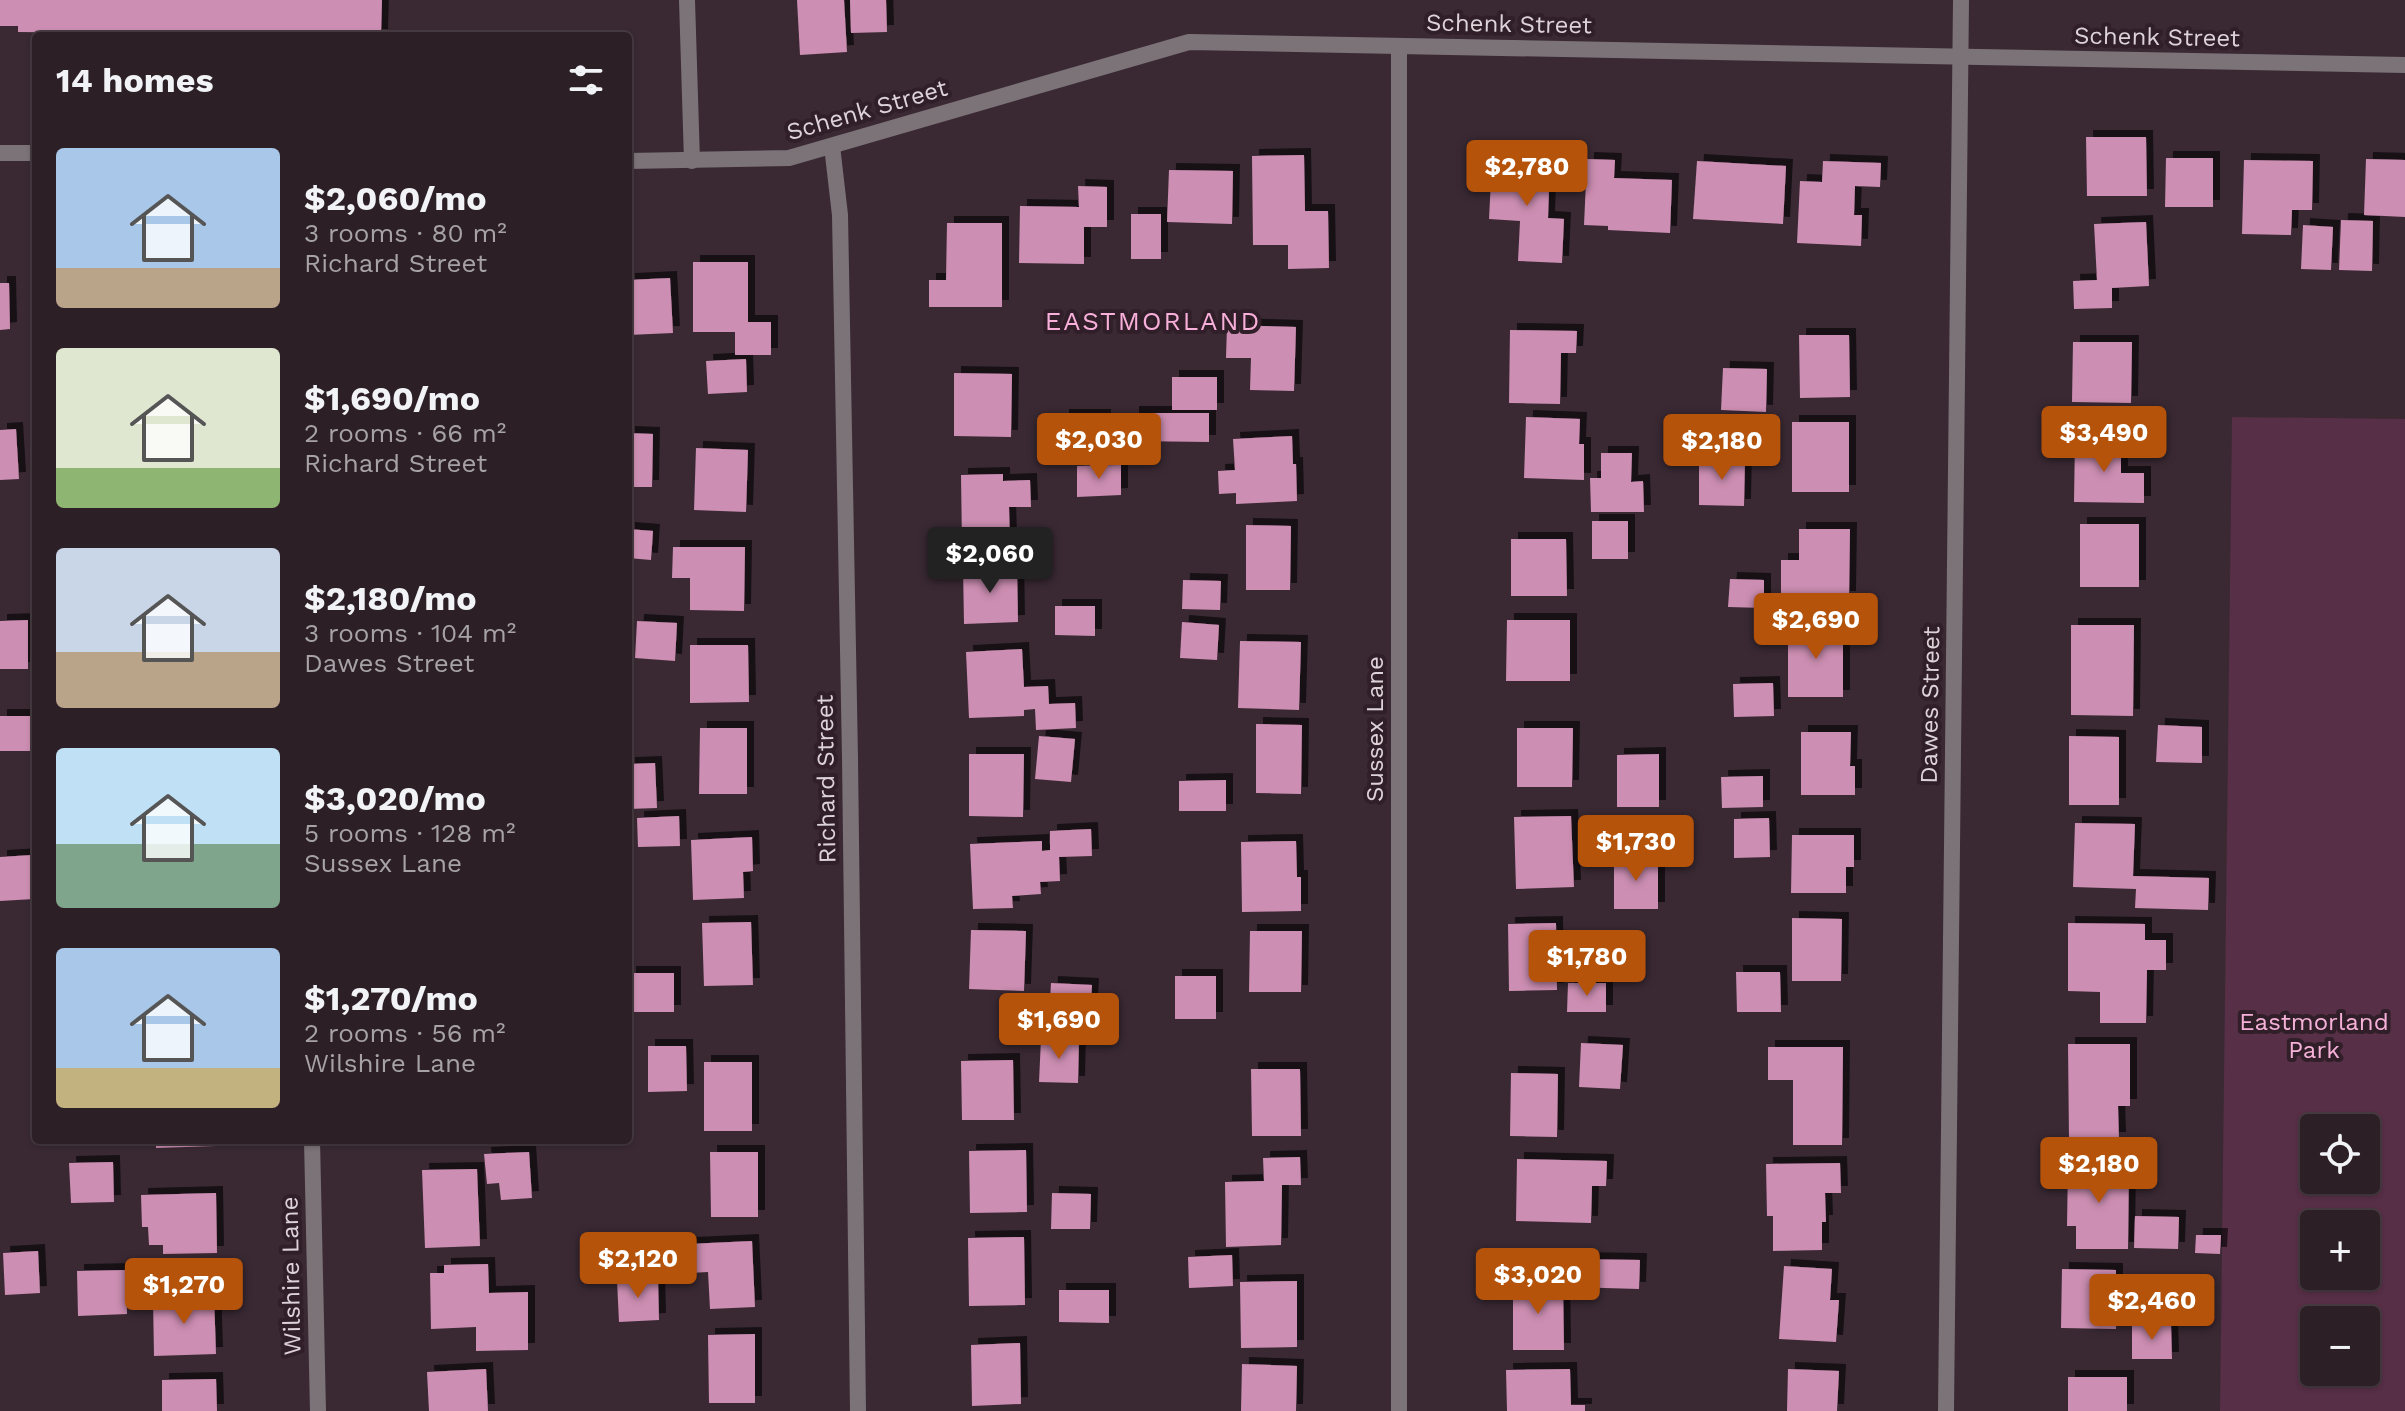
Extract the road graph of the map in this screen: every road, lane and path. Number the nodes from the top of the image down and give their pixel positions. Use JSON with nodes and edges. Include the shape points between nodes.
{"nodes":[{"id":1,"x":687,"y":0,"type":"edge"},
{"id":2,"x":1961,"y":0,"type":"edge"},
{"id":3,"x":1399,"y":47,"type":"junction"},
{"id":4,"x":1961,"y":56,"type":"junction"},
{"id":5,"x":2405,"y":65,"type":"edge"},
{"id":6,"x":832,"y":146,"type":"junction"},
{"id":7,"x":0,"y":153,"type":"edge"},
{"id":8,"x":32,"y":153,"type":"edge"},
{"id":9,"x":632,"y":161,"type":"edge"},
{"id":10,"x":692,"y":161,"type":"junction"},
{"id":11,"x":312,"y":1144,"type":"edge"},
{"id":12,"x":318,"y":1411,"type":"edge"},
{"id":13,"x":858,"y":1411,"type":"edge"},
{"id":14,"x":1399,"y":1411,"type":"edge"},
{"id":15,"x":1946,"y":1411,"type":"edge"}],
"edges":[{"from":1,"to":10,"type":"street"},
{"from":2,"to":4,"type":"street","name":"Dawes Street"},
{"from":3,"to":4,"type":"street","name":"Schenk Street"},
{"from":3,"to":6,"type":"street","name":"Schenk Street","via":[[1189,42]]},
{"from":3,"to":14,"type":"street","name":"Sussex Lane"},
{"from":4,"to":5,"type":"street","name":"Schenk Street"},
{"from":4,"to":15,"type":"street","name":"Dawes Street"},
{"from":6,"to":10,"type":"street","name":"Schenk Street","via":[[789,158]]},
{"from":6,"to":13,"type":"street","name":"Richard Street","via":[[840,215]]},
{"from":7,"to":8,"type":"street"},
{"from":9,"to":10,"type":"street","name":"Schenk Street"},
{"from":11,"to":12,"type":"street","name":"Wilshire Lane"}]}
